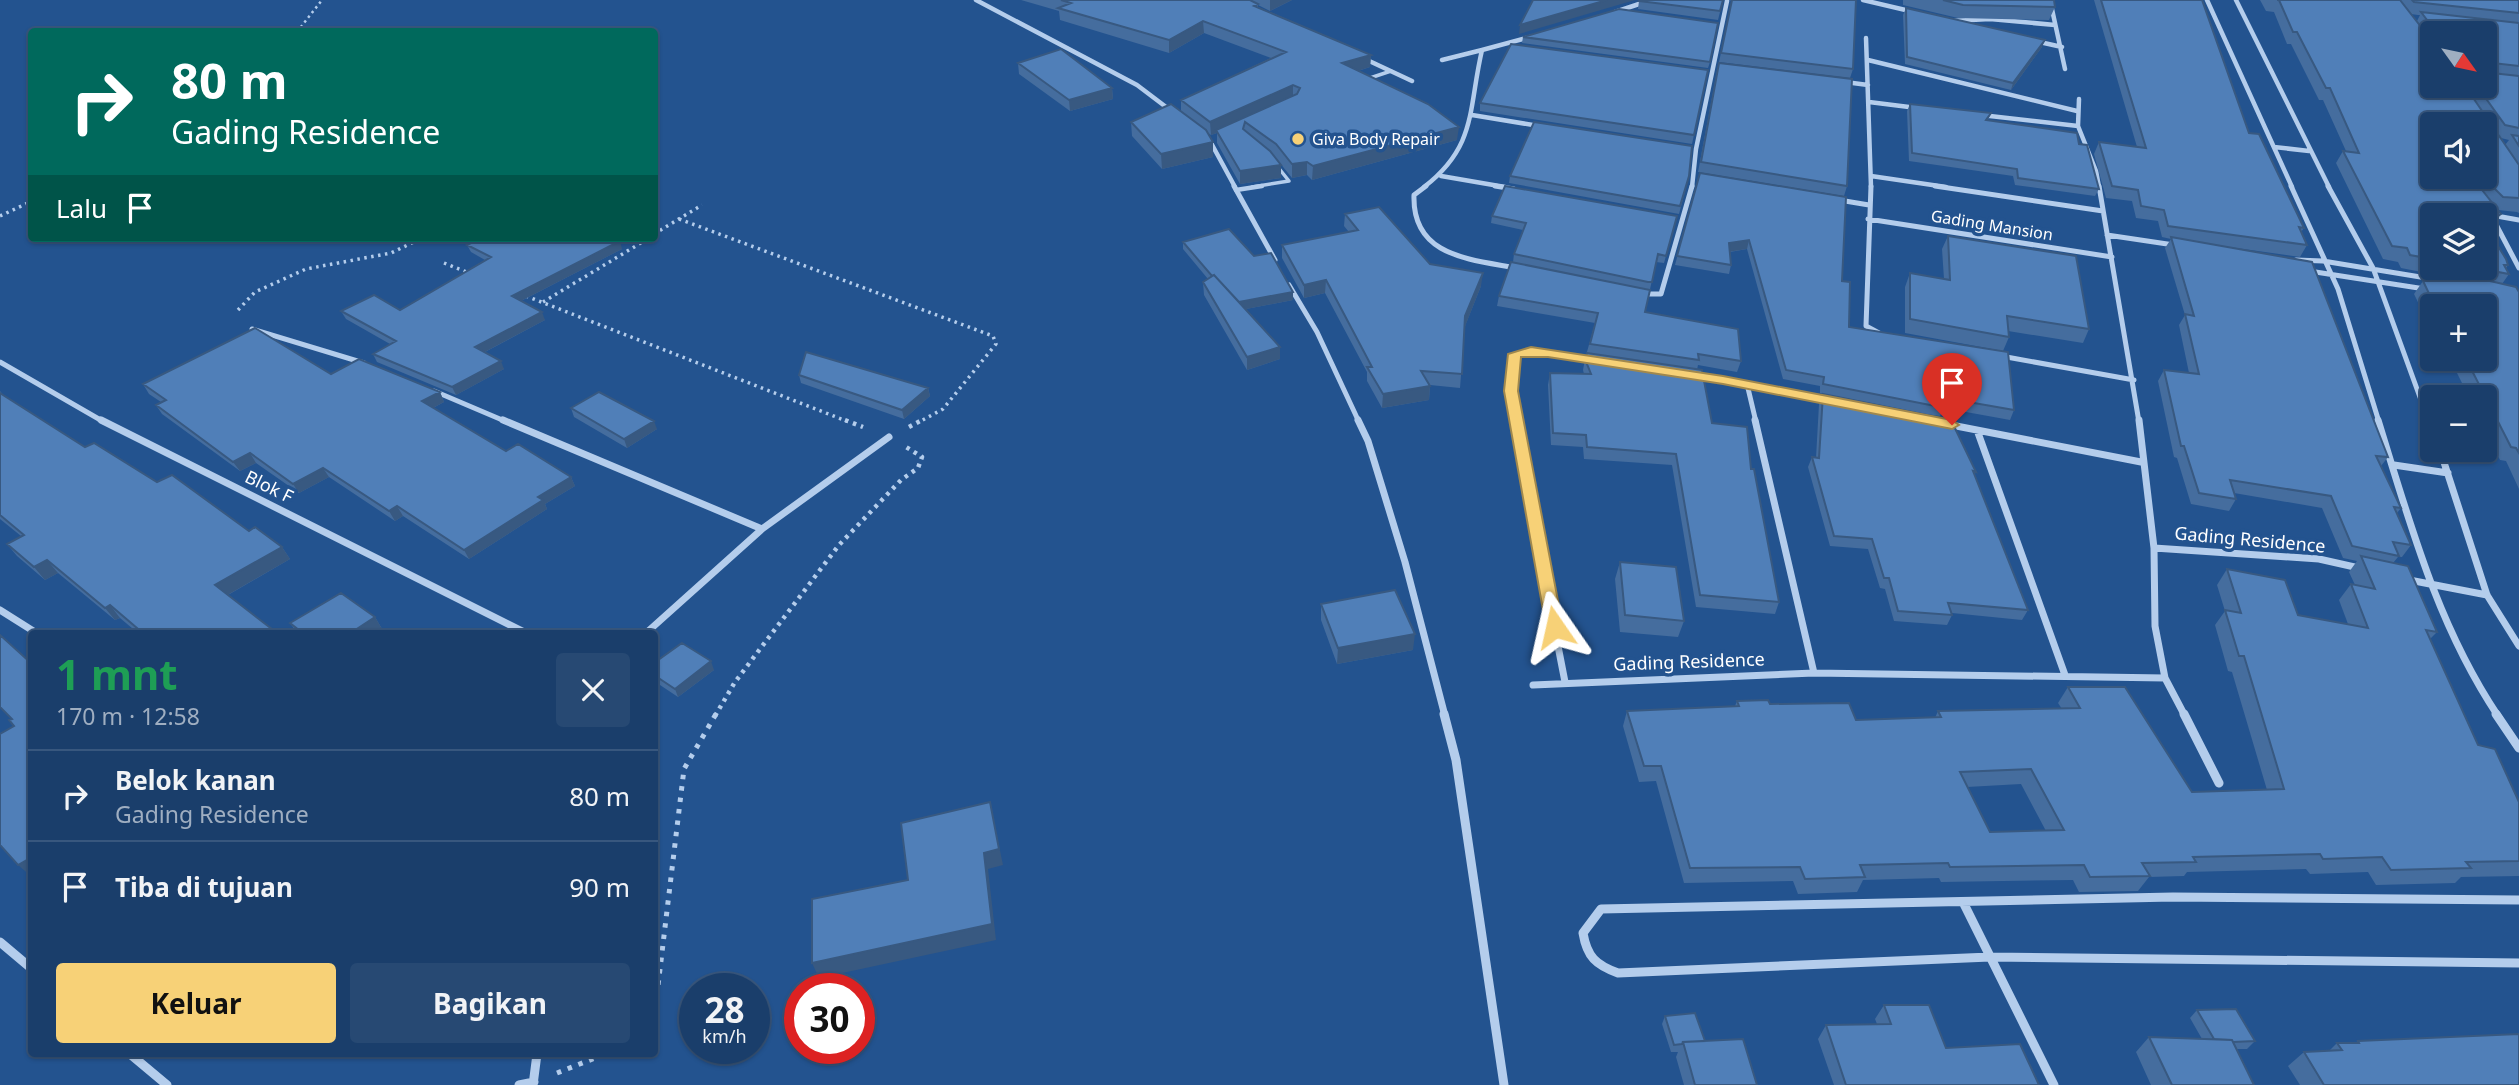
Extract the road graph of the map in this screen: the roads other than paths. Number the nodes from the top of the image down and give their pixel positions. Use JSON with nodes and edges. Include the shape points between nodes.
{"nodes":[{"id":1,"x":976,"y":0,"type":"edge"},
{"id":2,"x":1863,"y":0,"type":"edge"},
{"id":3,"x":2050,"y":0,"type":"edge"},
{"id":4,"x":2207,"y":0,"type":"edge"},
{"id":5,"x":2236,"y":0,"type":"edge"},
{"id":6,"x":1727,"y":1,"type":"edge"},
{"id":7,"x":1642,"y":3,"type":"edge"},
{"id":8,"x":1887,"y":3,"type":"edge"},
{"id":9,"x":1618,"y":11,"type":"junction"},
{"id":10,"x":1630,"y":13,"type":"edge"},
{"id":11,"x":1605,"y":15,"type":"edge"},
{"id":12,"x":1926,"y":15,"type":"edge"},
{"id":13,"x":1939,"y":18,"type":"edge"},
{"id":14,"x":1952,"y":21,"type":"junction"},
{"id":15,"x":1708,"y":23,"type":"edge"},
{"id":16,"x":1721,"y":25,"type":"junction"},
{"id":17,"x":2055,"y":25,"type":"junction"},
{"id":18,"x":1976,"y":27,"type":"edge"},
{"id":19,"x":1541,"y":34,"type":"edge"},
{"id":20,"x":1866,"y":38,"type":"dead end"},
{"id":21,"x":2025,"y":38,"type":"edge"},
{"id":22,"x":1502,"y":46,"type":"junction"},
{"id":23,"x":1515,"y":47,"type":"edge"},
{"id":24,"x":2062,"y":47,"type":"junction"},
{"id":25,"x":1482,"y":50,"type":"junction"},
{"id":26,"x":1355,"y":54,"type":"edge"},
{"id":27,"x":1442,"y":60,"type":"dead end"},
{"id":28,"x":1868,"y":60,"type":"junction"},
{"id":29,"x":1713,"y":66,"type":"junction"},
{"id":30,"x":1726,"y":68,"type":"edge"},
{"id":31,"x":2065,"y":69,"type":"dead end"},
{"id":32,"x":1391,"y":71,"type":"junction"},
{"id":33,"x":1699,"y":72,"type":"edge"},
{"id":34,"x":1713,"y":74,"type":"junction"},
{"id":35,"x":1362,"y":81,"type":"edge"},
{"id":36,"x":1412,"y":81,"type":"dead end"},
{"id":37,"x":1842,"y":82,"type":"edge"},
{"id":38,"x":1868,"y":85,"type":"junction"},
{"id":39,"x":2079,"y":99,"type":"dead end"},
{"id":40,"x":1869,"y":102,"type":"junction"},
{"id":41,"x":1921,"y":108,"type":"edge"},
{"id":42,"x":1171,"y":111,"type":"edge"},
{"id":43,"x":2077,"y":111,"type":"junction"},
{"id":44,"x":1973,"y":114,"type":"edge"},
{"id":45,"x":1472,"y":116,"type":"junction"},
{"id":46,"x":2078,"y":126,"type":"junction"},
{"id":47,"x":1551,"y":127,"type":"edge"},
{"id":48,"x":1200,"y":134,"type":"edge"},
{"id":49,"x":1221,"y":136,"type":"edge"},
{"id":50,"x":1210,"y":141,"type":"junction"},
{"id":51,"x":1683,"y":147,"type":"edge"},
{"id":52,"x":2274,"y":147,"type":"junction"},
{"id":53,"x":1696,"y":149,"type":"junction"},
{"id":54,"x":2309,"y":151,"type":"junction"},
{"id":55,"x":1273,"y":161,"type":"edge"},
{"id":56,"x":1441,"y":176,"type":"junction"},
{"id":57,"x":1871,"y":176,"type":"junction"},
{"id":58,"x":1236,"y":190,"type":"junction"},
{"id":59,"x":1522,"y":191,"type":"edge"},
{"id":60,"x":1829,"y":198,"type":"edge"},
{"id":61,"x":1869,"y":205,"type":"junction"},
{"id":62,"x":2103,"y":211,"type":"junction"},
{"id":63,"x":2497,"y":216,"type":"edge"},
{"id":64,"x":1670,"y":218,"type":"edge"},
{"id":65,"x":1868,"y":219,"type":"junction"},
{"id":66,"x":1684,"y":220,"type":"junction"},
{"id":67,"x":2519,"y":220,"type":"edge"},
{"id":68,"x":2497,"y":226,"type":"edge"},
{"id":69,"x":2107,"y":235,"type":"junction"},
{"id":70,"x":2176,"y":246,"type":"edge"},
{"id":71,"x":2112,"y":257,"type":"junction"},
{"id":72,"x":2323,"y":261,"type":"junction"},
{"id":73,"x":2373,"y":268,"type":"junction"},
{"id":74,"x":2519,"y":268,"type":"edge"},
{"id":75,"x":1280,"y":269,"type":"edge"},
{"id":76,"x":1528,"y":271,"type":"edge"},
{"id":77,"x":2331,"y":276,"type":"junction"},
{"id":78,"x":1286,"y":280,"type":"edge"},
{"id":79,"x":2379,"y":283,"type":"junction"},
{"id":80,"x":2461,"y":284,"type":"edge"},
{"id":81,"x":2430,"y":289,"type":"edge"},
{"id":82,"x":1633,"y":292,"type":"edge"},
{"id":83,"x":252,"y":329,"type":"edge"},
{"id":84,"x":1881,"y":334,"type":"edge"},
{"id":85,"x":1988,"y":353,"type":"edge"},
{"id":86,"x":1606,"y":361,"type":"edge"},
{"id":87,"x":0,"y":362,"type":"edge"},
{"id":88,"x":374,"y":366,"type":"edge"},
{"id":89,"x":1683,"y":373,"type":"edge"},
{"id":90,"x":2134,"y":380,"type":"junction"},
{"id":91,"x":1747,"y":384,"type":"junction"},
{"id":92,"x":424,"y":387,"type":"edge"},
{"id":93,"x":2420,"y":397,"type":"edge"},
{"id":94,"x":1842,"y":402,"type":"edge"},
{"id":95,"x":1937,"y":422,"type":"edge"},
{"id":96,"x":1977,"y":430,"type":"junction"},
{"id":97,"x":889,"y":437,"type":"road end"},
{"id":98,"x":2141,"y":462,"type":"junction"},
{"id":99,"x":2444,"y":462,"type":"edge"},
{"id":100,"x":2394,"y":465,"type":"junction"},
{"id":101,"x":2448,"y":474,"type":"junction"},
{"id":102,"x":762,"y":530,"type":"junction"},
{"id":103,"x":2154,"y":548,"type":"junction"},
{"id":104,"x":2366,"y":570,"type":"edge"},
{"id":105,"x":2390,"y":576,"type":"edge"},
{"id":106,"x":2428,"y":582,"type":"junction"},
{"id":107,"x":2487,"y":595,"type":"junction"},
{"id":108,"x":0,"y":610,"type":"edge"},
{"id":109,"x":32,"y":630,"type":"edge"},
{"id":110,"x":520,"y":630,"type":"edge"},
{"id":111,"x":650,"y":630,"type":"edge"},
{"id":112,"x":2519,"y":646,"type":"edge"},
{"id":113,"x":1814,"y":673,"type":"junction"},
{"id":114,"x":2066,"y":675,"type":"junction"},
{"id":115,"x":2165,"y":678,"type":"junction"},
{"id":116,"x":1565,"y":682,"type":"junction"},
{"id":117,"x":1533,"y":685,"type":"dead end"},
{"id":118,"x":2519,"y":748,"type":"edge"},
{"id":119,"x":2219,"y":783,"type":"dead end"},
{"id":120,"x":2519,"y":900,"type":"edge"},
{"id":121,"x":1964,"y":904,"type":"junction"},
{"id":122,"x":0,"y":943,"type":"edge"},
{"id":123,"x":1990,"y":957,"type":"junction"},
{"id":124,"x":2519,"y":963,"type":"edge"},
{"id":125,"x":28,"y":966,"type":"edge"},
{"id":126,"x":134,"y":1057,"type":"edge"},
{"id":127,"x":537,"y":1057,"type":"edge"},
{"id":128,"x":533,"y":1084,"type":"edge"},
{"id":129,"x":167,"y":1085,"type":"edge"},
{"id":130,"x":519,"y":1085,"type":"edge"},
{"id":131,"x":1504,"y":1085,"type":"edge"},
{"id":132,"x":2054,"y":1085,"type":"edge"}],
"edges":[{"from":1,"to":42,"type":"street","via":[[1137,85]]},
{"from":2,"to":8,"type":"street"},
{"from":3,"to":17,"type":"street"},
{"from":4,"to":52,"type":"street"},
{"from":5,"to":54,"type":"street"},
{"from":6,"to":16,"type":"street"},
{"from":7,"to":9,"type":"street"},
{"from":8,"to":12,"type":"street"},
{"from":9,"to":10,"type":"street"},
{"from":9,"to":11,"type":"street"},
{"from":13,"to":14,"type":"street"},
{"from":14,"to":17,"type":"street"},
{"from":14,"to":18,"type":"street"},
{"from":15,"to":16,"type":"street"},
{"from":16,"to":29,"type":"street"},
{"from":17,"to":24,"type":"street"},
{"from":19,"to":22,"type":"street"},
{"from":20,"to":28,"type":"street"},
{"from":21,"to":24,"type":"street"},
{"from":22,"to":23,"type":"street"},
{"from":22,"to":25,"type":"street"},
{"from":24,"to":31,"type":"street"},
{"from":25,"to":27,"type":"street"},
{"from":25,"to":45,"type":"street","via":[[1474,79]]},
{"from":26,"to":32,"type":"street"},
{"from":28,"to":38,"type":"street"},
{"from":28,"to":43,"type":"street"},
{"from":29,"to":30,"type":"street"},
{"from":29,"to":34,"type":"street"},
{"from":32,"to":35,"type":"lane"},
{"from":32,"to":36,"type":"street"},
{"from":33,"to":34,"type":"street"},
{"from":34,"to":53,"type":"street"},
{"from":37,"to":38,"type":"street"},
{"from":38,"to":40,"type":"street"},
{"from":39,"to":43,"type":"street"},
{"from":40,"to":41,"type":"street"},
{"from":40,"to":57,"type":"street"},
{"from":43,"to":46,"type":"street"},
{"from":44,"to":46,"type":"street"},
{"from":45,"to":47,"type":"street"},
{"from":45,"to":56,"type":"street","via":[[1461,149]]},
{"from":46,"to":62,"type":"street","via":[[2096,171]]},
{"from":48,"to":50,"type":"street"},
{"from":49,"to":50,"type":"street"},
{"from":50,"to":58,"type":"street"},
{"from":51,"to":53,"type":"street"},
{"from":52,"to":54,"type":"street"},
{"from":52,"to":72,"type":"street"},
{"from":53,"to":66,"type":"street","via":[[1695,176]]},
{"from":54,"to":73,"type":"street"},
{"from":55,"to":58,"type":"lane","via":[[1289,181]]},
{"from":56,"to":59,"type":"street"},
{"from":56,"to":76,"type":"street","via":[[1414,195],[1411,210],[1424,237],[1443,251]]},
{"from":57,"to":61,"type":"street"},
{"from":57,"to":62,"type":"street","name":"Gading Mansion"},
{"from":58,"to":75,"type":"street"},
{"from":60,"to":61,"type":"street"},
{"from":61,"to":65,"type":"street"},
{"from":62,"to":69,"type":"street"},
{"from":63,"to":67,"type":"street"},
{"from":64,"to":66,"type":"street"},
{"from":65,"to":71,"type":"street","name":"Gading Mansion"},
{"from":65,"to":84,"type":"street","via":[[1866,326]]},
{"from":66,"to":82,"type":"street","via":[[1661,294]]},
{"from":68,"to":74,"type":"street"},
{"from":69,"to":70,"type":"street"},
{"from":69,"to":71,"type":"street"},
{"from":71,"to":90,"type":"street"},
{"from":72,"to":73,"type":"street"},
{"from":72,"to":77,"type":"street"},
{"from":72,"to":77,"type":"street","via":[[2287,263]]},
{"from":73,"to":79,"type":"street"},
{"from":73,"to":80,"type":"street"},
{"from":77,"to":79,"type":"street"},
{"from":77,"to":100,"type":"street"},
{"from":78,"to":131,"type":"street","via":[[1317,332],[1367,441],[1405,562],[1456,760]]},
{"from":79,"to":81,"type":"street"},
{"from":79,"to":93,"type":"street"},
{"from":83,"to":88,"type":"street"},
{"from":85,"to":90,"type":"street"},
{"from":86,"to":116,"type":"street","via":[[1531,351],[1515,354],[1512,366],[1511,391],[1523,464]]},
{"from":87,"to":110,"type":"street","name":"Blok F","via":[[101,420]]},
{"from":89,"to":91,"type":"street"},
{"from":90,"to":98,"type":"street"},
{"from":91,"to":94,"type":"street"},
{"from":91,"to":113,"type":"street"},
{"from":92,"to":102,"type":"street"},
{"from":95,"to":96,"type":"street"},
{"from":96,"to":98,"type":"street"},
{"from":96,"to":114,"type":"street"},
{"from":97,"to":102,"type":"street"},
{"from":98,"to":103,"type":"street"},
{"from":99,"to":101,"type":"street"},
{"from":100,"to":101,"type":"street"},
{"from":100,"to":106,"type":"street"},
{"from":101,"to":107,"type":"street"},
{"from":102,"to":111,"type":"street"},
{"from":103,"to":104,"type":"street","name":"Gading Residence","via":[[2319,559]]},
{"from":103,"to":115,"type":"street","name":"Gading Residence","via":[[2155,626]]},
{"from":105,"to":106,"type":"street"},
{"from":106,"to":107,"type":"street"},
{"from":106,"to":118,"type":"street","via":[[2469,673]]},
{"from":107,"to":112,"type":"street"},
{"from":108,"to":109,"type":"street"},
{"from":113,"to":114,"type":"street","name":"Gading Residence"},
{"from":113,"to":116,"type":"street","name":"Gading Residence"},
{"from":114,"to":115,"type":"street","name":"Gading Residence"},
{"from":115,"to":119,"type":"street"},
{"from":116,"to":117,"type":"street","name":"Gading Residence"},
{"from":120,"to":121,"type":"street","via":[[2173,897]]},
{"from":121,"to":123,"type":"street"},
{"from":121,"to":123,"type":"street","via":[[1601,909],[1583,933],[1585,952],[1597,965],[1618,973]]},
{"from":122,"to":125,"type":"street"},
{"from":123,"to":124,"type":"street"},
{"from":123,"to":132,"type":"street"},
{"from":126,"to":129,"type":"street"},
{"from":127,"to":128,"type":"street"},
{"from":128,"to":130,"type":"street"}]}
